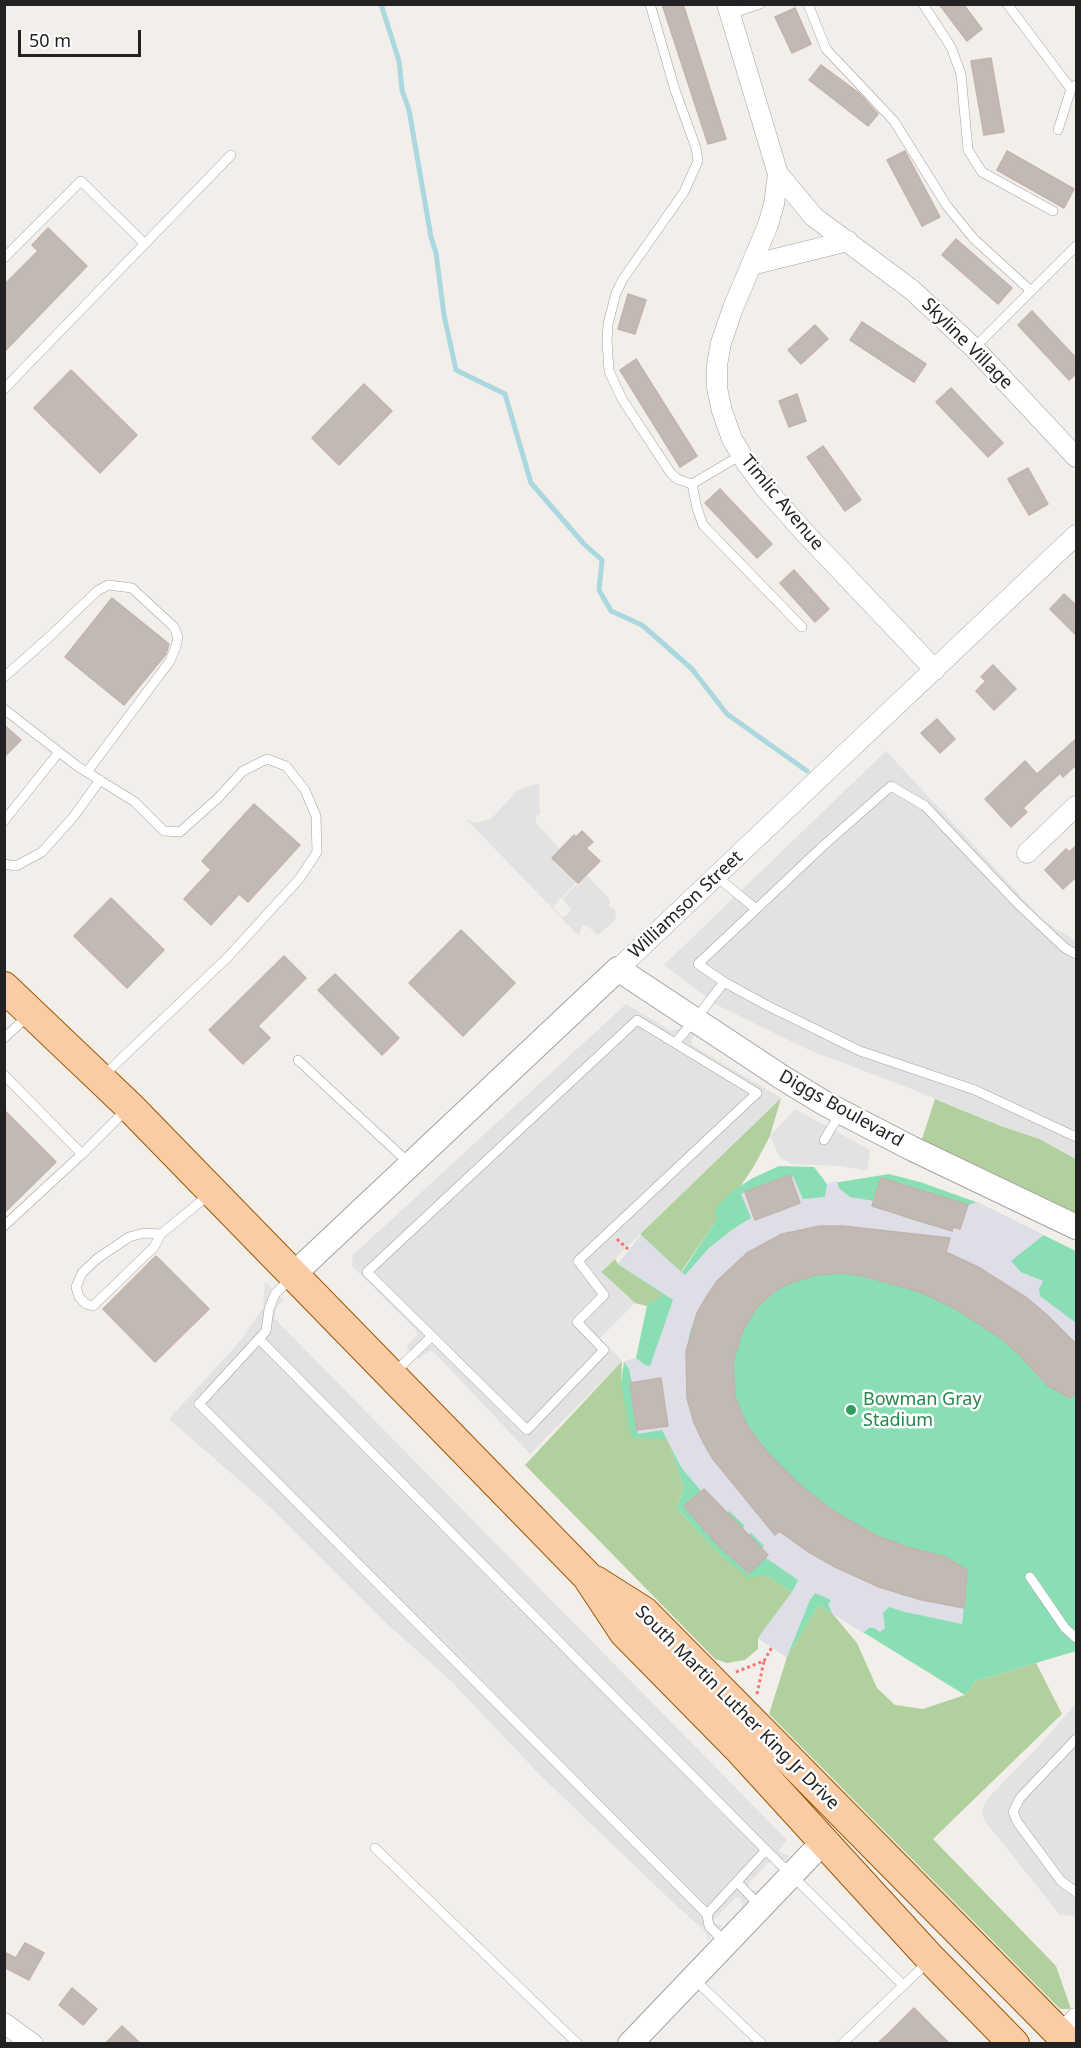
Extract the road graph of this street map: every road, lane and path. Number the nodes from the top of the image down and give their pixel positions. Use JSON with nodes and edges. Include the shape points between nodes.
{"nodes":[{"id":1,"x":650,"y":4,"type":"edge"},
{"id":2,"x":760,"y":4,"type":"edge"},
{"id":3,"x":808,"y":4,"type":"edge"},
{"id":4,"x":922,"y":4,"type":"edge"},
{"id":5,"x":1008,"y":5,"type":"edge"},
{"id":6,"x":728,"y":9,"type":"edge"},
{"id":7,"x":1074,"y":87,"type":"edge"},
{"id":8,"x":1058,"y":130,"type":"dead end"},
{"id":9,"x":231,"y":155,"type":"dead end"},
{"id":10,"x":778,"y":174,"type":"junction"},
{"id":11,"x":1053,"y":212,"type":"dead end"},
{"id":12,"x":848,"y":241,"type":"junction"},
{"id":13,"x":144,"y":244,"type":"junction"},
{"id":14,"x":1077,"y":246,"type":"edge"},
{"id":15,"x":4,"y":258,"type":"edge"},
{"id":16,"x":751,"y":265,"type":"junction"},
{"id":17,"x":1031,"y":291,"type":"junction"},
{"id":18,"x":974,"y":348,"type":"junction"},
{"id":19,"x":4,"y":389,"type":"edge"},
{"id":20,"x":741,"y":455,"type":"junction"},
{"id":21,"x":1077,"y":457,"type":"edge"},
{"id":22,"x":692,"y":484,"type":"junction"},
{"id":23,"x":1077,"y":535,"type":"edge"},
{"id":24,"x":802,"y":627,"type":"dead end"},
{"id":25,"x":935,"y":670,"type":"junction"},
{"id":26,"x":4,"y":677,"type":"edge"},
{"id":27,"x":4,"y":709,"type":"edge"},
{"id":28,"x":59,"y":752,"type":"junction"},
{"id":29,"x":87,"y":772,"type":"junction"},
{"id":30,"x":100,"y":780,"type":"junction"},
{"id":31,"x":1077,"y":806,"type":"edge"},
{"id":32,"x":4,"y":820,"type":"edge"},
{"id":33,"x":1027,"y":853,"type":"dead end"},
{"id":34,"x":4,"y":864,"type":"edge"},
{"id":35,"x":717,"y":876,"type":"junction"},
{"id":36,"x":756,"y":909,"type":"junction"},
{"id":37,"x":1077,"y":954,"type":"edge"},
{"id":38,"x":618,"y":969,"type":"junction"},
{"id":39,"x":724,"y":982,"type":"junction"},
{"id":40,"x":4,"y":987,"type":"edge"},
{"id":41,"x":32,"y":1012,"type":"junction"},
{"id":42,"x":695,"y":1020,"type":"junction"},
{"id":43,"x":4,"y":1038,"type":"edge"},
{"id":44,"x":675,"y":1043,"type":"junction"},
{"id":45,"x":298,"y":1060,"type":"dead end"},
{"id":46,"x":4,"y":1075,"type":"edge"},
{"id":47,"x":101,"y":1078,"type":"junction"},
{"id":48,"x":129,"y":1106,"type":"junction"},
{"id":49,"x":841,"y":1112,"type":"junction"},
{"id":50,"x":1077,"y":1137,"type":"edge"},
{"id":51,"x":824,"y":1140,"type":"dead end"},
{"id":52,"x":82,"y":1154,"type":"junction"},
{"id":53,"x":410,"y":1164,"type":"junction"},
{"id":54,"x":213,"y":1192,"type":"junction"},
{"id":55,"x":4,"y":1226,"type":"edge"},
{"id":56,"x":1077,"y":1227,"type":"edge"},
{"id":57,"x":161,"y":1234,"type":"junction"},
{"id":58,"x":294,"y":1274,"type":"junction"},
{"id":59,"x":432,"y":1336,"type":"junction"},
{"id":60,"x":259,"y":1339,"type":"junction"},
{"id":61,"x":392,"y":1375,"type":"junction"},
{"id":62,"x":588,"y":1576,"type":"junction"},
{"id":63,"x":1030,"y":1577,"type":"dead end"},
{"id":64,"x":1077,"y":1638,"type":"edge"},
{"id":65,"x":772,"y":1647,"type":"dead end"},
{"id":66,"x":764,"y":1660,"type":"junction"},
{"id":67,"x":733,"y":1674,"type":"dead end"},
{"id":68,"x":756,"y":1698,"type":"dead end"},
{"id":69,"x":1077,"y":1739,"type":"edge"},
{"id":70,"x":823,"y":1842,"type":"junction"},
{"id":71,"x":375,"y":1848,"type":"dead end"},
{"id":72,"x":766,"y":1850,"type":"junction"},
{"id":73,"x":792,"y":1875,"type":"junction"},
{"id":74,"x":736,"y":1882,"type":"junction"},
{"id":75,"x":1077,"y":1892,"type":"edge"},
{"id":76,"x":761,"y":1907,"type":"junction"},
{"id":77,"x":707,"y":1914,"type":"junction"},
{"id":78,"x":950,"y":1921,"type":"junction"},
{"id":79,"x":726,"y":1943,"type":"junction"},
{"id":80,"x":930,"y":1959,"type":"junction"},
{"id":81,"x":693,"y":1978,"type":"junction"},
{"id":82,"x":903,"y":1985,"type":"junction"},
{"id":83,"x":4,"y":2024,"type":"edge"},
{"id":84,"x":1069,"y":2032,"type":"edge"},
{"id":85,"x":33,"y":2043,"type":"edge"},
{"id":86,"x":578,"y":2043,"type":"edge"},
{"id":87,"x":630,"y":2043,"type":"edge"},
{"id":88,"x":762,"y":2043,"type":"edge"},
{"id":89,"x":842,"y":2043,"type":"edge"},
{"id":90,"x":1014,"y":2043,"type":"edge"}],
"edges":[{"from":1,"to":22,"type":"lane","via":[[698,161],[684,192],[616,293],[608,324],[608,360],[622,399],[670,472],[676,479]]},
{"from":2,"to":6,"type":"lane"},
{"from":3,"to":17,"type":"lane","via":[[826,49],[894,121],[947,206],[974,239]]},
{"from":4,"to":11,"type":"lane","via":[[951,47],[961,74],[968,150],[982,172]]},
{"from":5,"to":7,"type":"lane"},
{"from":6,"to":10,"type":"street","name":"Timlic Avenue"},
{"from":7,"to":8,"type":"lane"},
{"from":9,"to":13,"type":"lane"},
{"from":10,"to":12,"type":"street","name":"Timlic Avenue","via":[[814,217]]},
{"from":10,"to":16,"type":"street","name":"Timlic Avenue","via":[[768,225]]},
{"from":12,"to":16,"type":"street"},
{"from":12,"to":18,"type":"street","name":"Skyline Village","via":[[912,290]]},
{"from":13,"to":15,"type":"lane","via":[[81,181]]},
{"from":13,"to":19,"type":"lane"},
{"from":14,"to":17,"type":"lane"},
{"from":16,"to":20,"type":"street","name":"Timlic Avenue","via":[[732,308],[717,365],[722,411]]},
{"from":17,"to":18,"type":"lane"},
{"from":18,"to":21,"type":"street","name":"Skyline Village"},
{"from":20,"to":22,"type":"lane"},
{"from":20,"to":25,"type":"street","name":"Timlic Avenue","via":[[805,533]]},
{"from":22,"to":24,"type":"lane","via":[[703,525]]},
{"from":23,"to":25,"type":"street","name":"Williamson Street"},
{"from":25,"to":35,"type":"street","name":"Williamson Street"},
{"from":26,"to":29,"type":"lane","via":[[108,585],[132,588],[174,627],[178,637],[170,661]]},
{"from":27,"to":28,"type":"lane"},
{"from":28,"to":29,"type":"lane"},
{"from":28,"to":32,"type":"lane"},
{"from":29,"to":30,"type":"lane"},
{"from":30,"to":34,"type":"lane","via":[[42,852],[16,866]]},
{"from":30,"to":47,"type":"lane","via":[[135,802],[164,831],[180,832],[243,771],[267,759],[286,766],[305,790],[316,816],[317,852],[300,878],[228,957]]},
{"from":31,"to":33,"type":"street"},
{"from":35,"to":36,"type":"lane"},
{"from":35,"to":38,"type":"street","name":"Williamson Street"},
{"from":36,"to":37,"type":"lane","via":[[891,786],[925,806],[1017,903],[1065,948]]},
{"from":36,"to":39,"type":"lane","via":[[698,964]]},
{"from":38,"to":42,"type":"street","name":"Diggs Boulevard"},
{"from":38,"to":53,"type":"street","name":"Williamson Street"},
{"from":39,"to":42,"type":"lane"},
{"from":39,"to":50,"type":"lane","via":[[860,1051],[975,1090]]},
{"from":40,"to":41,"type":"main road"},
{"from":41,"to":43,"type":"lane"},
{"from":41,"to":47,"type":"main road"},
{"from":42,"to":44,"type":"lane"},
{"from":42,"to":49,"type":"street","name":"Diggs Boulevard"},
{"from":44,"to":59,"type":"lane","via":[[637,1020],[367,1272]]},
{"from":44,"to":59,"type":"lane","via":[[757,1093],[578,1261],[604,1295],[577,1322],[604,1350],[527,1430]]},
{"from":45,"to":53,"type":"lane"},
{"from":46,"to":52,"type":"lane"},
{"from":47,"to":48,"type":"main road"},
{"from":48,"to":52,"type":"lane"},
{"from":48,"to":54,"type":"main road"},
{"from":49,"to":51,"type":"lane"},
{"from":49,"to":56,"type":"street","name":"Diggs Boulevard"},
{"from":52,"to":55,"type":"lane"},
{"from":53,"to":58,"type":"street","name":"Williamson Street"},
{"from":54,"to":57,"type":"lane"},
{"from":54,"to":58,"type":"main road"},
{"from":57,"to":57,"type":"lane","via":[[144,1233],[115,1245],[82,1273],[76,1287],[79,1297],[93,1306],[154,1247]]},
{"from":58,"to":60,"type":"lane","via":[[274,1294],[266,1331]]},
{"from":58,"to":61,"type":"main road"},
{"from":59,"to":61,"type":"lane"},
{"from":60,"to":72,"type":"lane"},
{"from":60,"to":77,"type":"lane","via":[[199,1404]]},
{"from":61,"to":62,"type":"main road"},
{"from":62,"to":70,"type":"main road","name":"South Martin Luther King Jr Drive","via":[[624,1632]]},
{"from":62,"to":78,"type":"main road","name":"South Martin Luther King Jr Drive","via":[[644,1612]]},
{"from":63,"to":64,"type":"lane","via":[[1065,1628]]},
{"from":65,"to":66,"type":"path"},
{"from":66,"to":67,"type":"path"},
{"from":66,"to":68,"type":"path"},
{"from":69,"to":75,"type":"lane","via":[[1020,1798],[1013,1812],[1061,1881]]},
{"from":70,"to":73,"type":"street"},
{"from":70,"to":78,"type":"main road","via":[[843,1839]]},
{"from":70,"to":80,"type":"main road","name":"South Martin Luther King Jr Drive"},
{"from":71,"to":86,"type":"lane"},
{"from":72,"to":73,"type":"lane"},
{"from":72,"to":74,"type":"lane"},
{"from":73,"to":76,"type":"street"},
{"from":73,"to":82,"type":"lane"},
{"from":74,"to":76,"type":"lane"},
{"from":74,"to":77,"type":"lane"},
{"from":76,"to":79,"type":"street"},
{"from":77,"to":79,"type":"lane","via":[[709,1926]]},
{"from":78,"to":84,"type":"main road","name":"South Martin Luther King Jr Drive"},
{"from":79,"to":81,"type":"street"},
{"from":80,"to":82,"type":"lane"},
{"from":80,"to":90,"type":"main road","name":"South Martin Luther King Jr Drive"},
{"from":81,"to":87,"type":"street"},
{"from":81,"to":88,"type":"lane"},
{"from":82,"to":89,"type":"lane"},
{"from":83,"to":85,"type":"street"}]}
